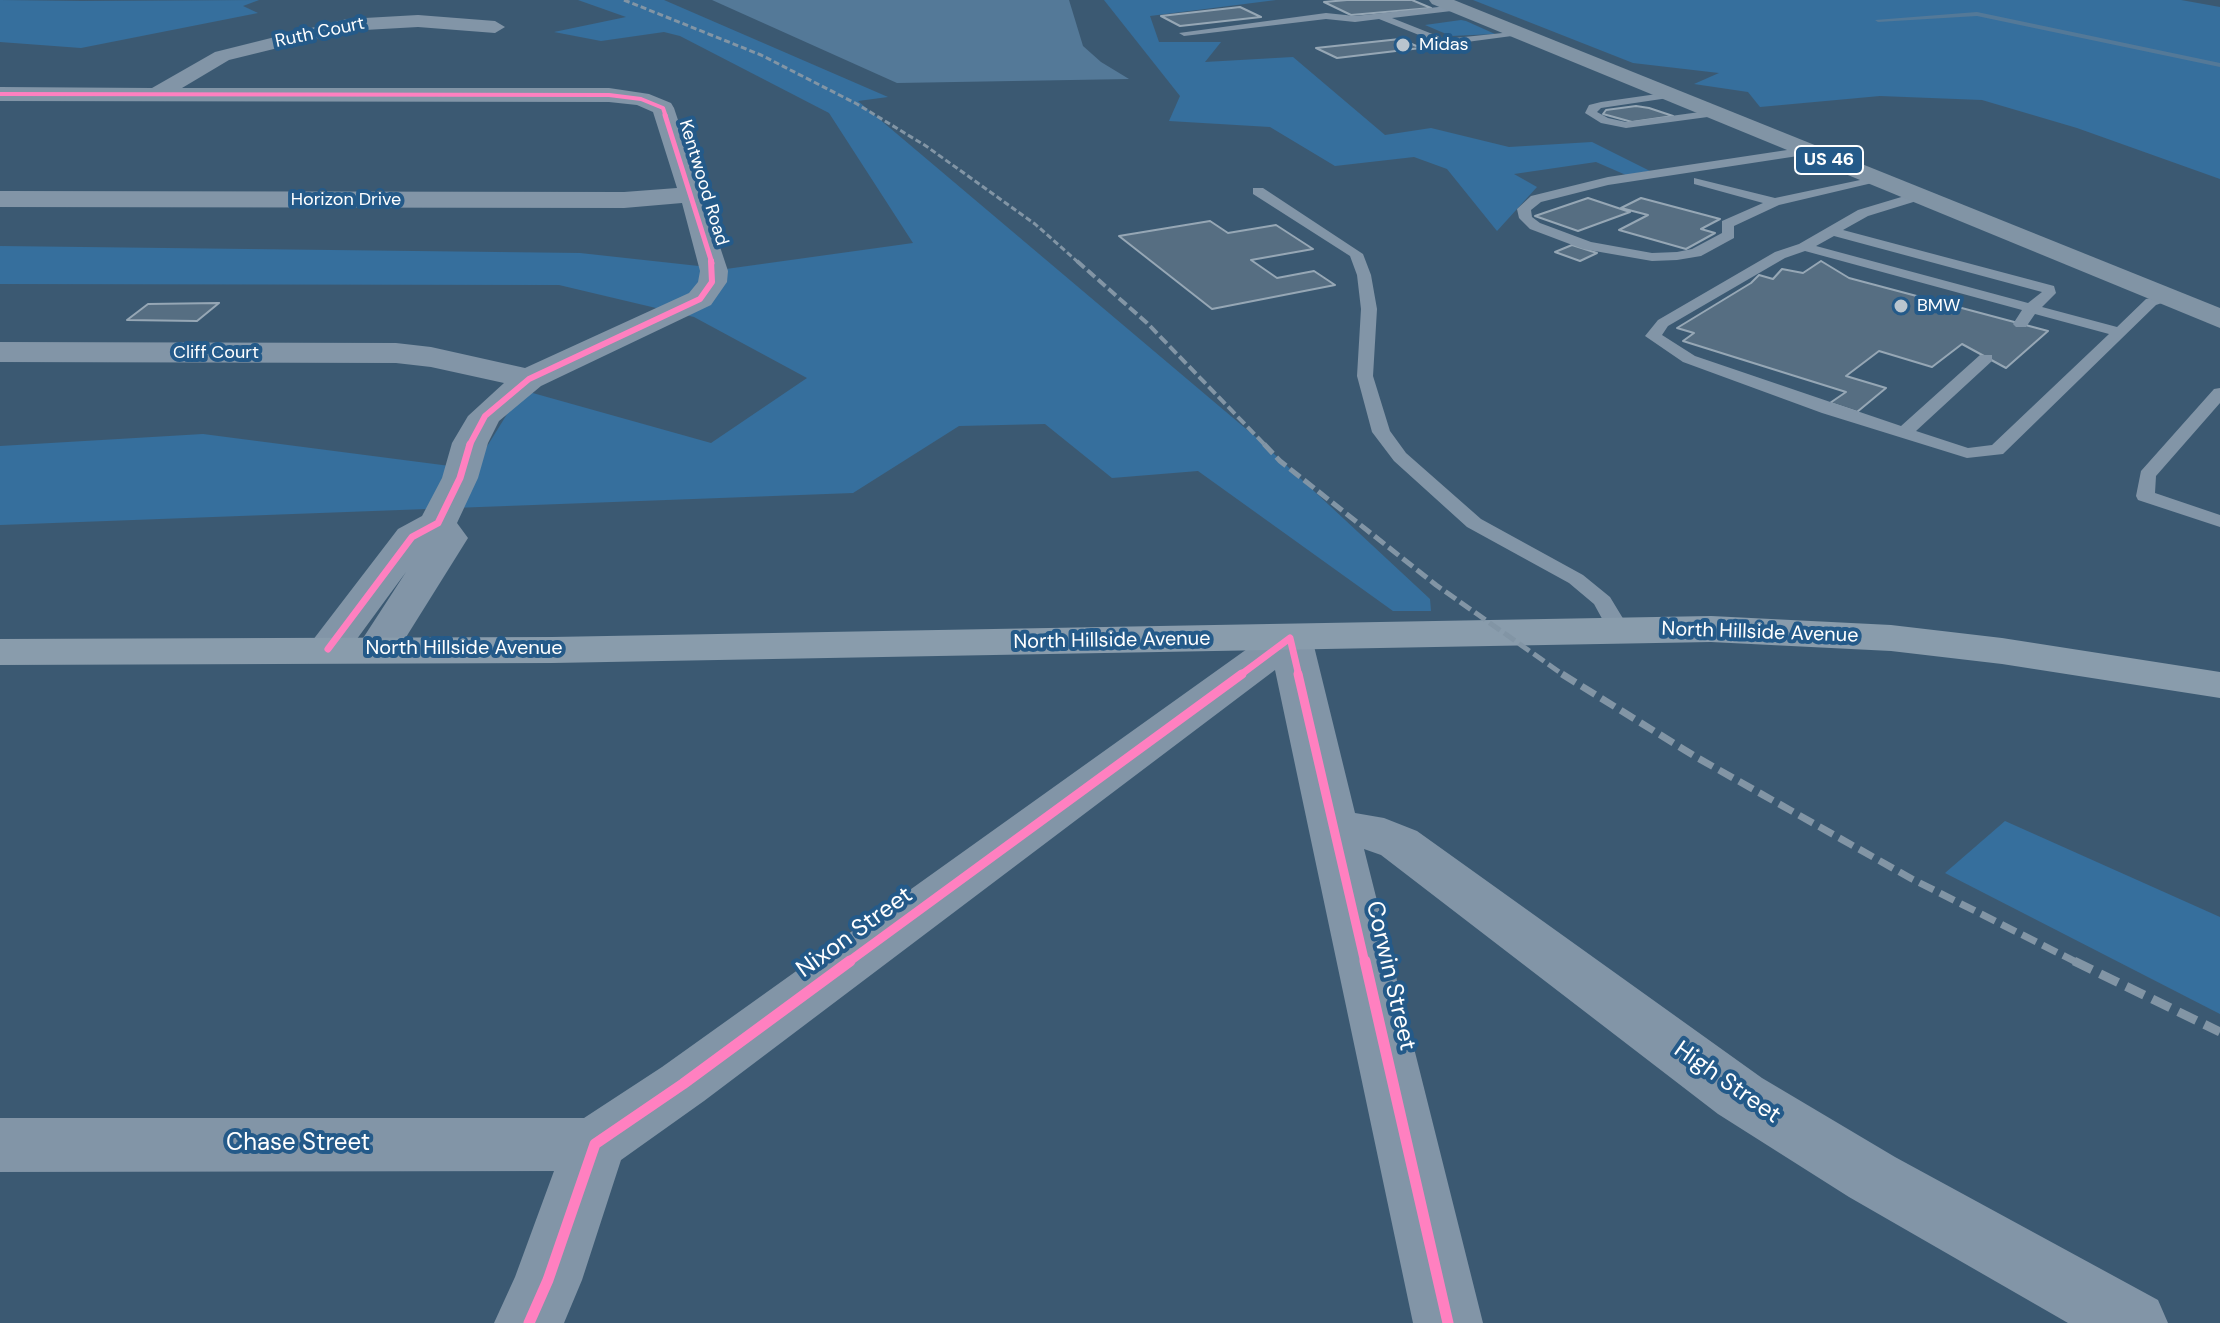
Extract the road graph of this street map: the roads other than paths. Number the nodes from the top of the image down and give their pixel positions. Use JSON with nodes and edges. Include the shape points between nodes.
{"nodes":[{"id":1,"x":1457,"y":8,"type":"edge"},
{"id":2,"x":1256,"y":12,"type":"dead end"},
{"id":3,"x":1381,"y":16,"type":"junction"},
{"id":4,"x":1277,"y":22,"type":"junction"},
{"id":5,"x":1400,"y":24,"type":"junction"},
{"id":6,"x":495,"y":27,"type":"dead end"},
{"id":7,"x":1184,"y":33,"type":"dead end"},
{"id":8,"x":1522,"y":34,"type":"junction"},
{"id":9,"x":0,"y":94,"type":"edge"},
{"id":10,"x":156,"y":94,"type":"junction"},
{"id":11,"x":1671,"y":95,"type":"junction"},
{"id":12,"x":1715,"y":113,"type":"junction"},
{"id":13,"x":1807,"y":151,"type":"junction"},
{"id":14,"x":1879,"y":180,"type":"junction"},
{"id":15,"x":1698,"y":181,"type":"dead end"},
{"id":16,"x":1258,"y":191,"type":"dead end"},
{"id":17,"x":692,"y":195,"type":"junction"},
{"id":18,"x":1918,"y":196,"type":"junction"},
{"id":19,"x":0,"y":199,"type":"edge"},
{"id":20,"x":1775,"y":202,"type":"junction"},
{"id":21,"x":1832,"y":231,"type":"junction"},
{"id":22,"x":1804,"y":247,"type":"junction"},
{"id":23,"x":2169,"y":298,"type":"junction"},
{"id":24,"x":2031,"y":308,"type":"junction"},
{"id":25,"x":2220,"y":319,"type":"edge"},
{"id":26,"x":2021,"y":324,"type":"dead end"},
{"id":27,"x":2119,"y":332,"type":"junction"},
{"id":28,"x":0,"y":352,"type":"edge"},
{"id":29,"x":1986,"y":358,"type":"dead end"},
{"id":30,"x":529,"y":379,"type":"junction"},
{"id":31,"x":2220,"y":393,"type":"edge"},
{"id":32,"x":1904,"y":433,"type":"junction"},
{"id":33,"x":2220,"y":521,"type":"edge"},
{"id":34,"x":438,"y":523,"type":"junction"},
{"id":35,"x":1619,"y":630,"type":"junction"},
{"id":36,"x":1290,"y":638,"type":"junction"},
{"id":37,"x":328,"y":649,"type":"junction"},
{"id":38,"x":378,"y":649,"type":"junction"},
{"id":39,"x":0,"y":652,"type":"edge"},
{"id":40,"x":2220,"y":685,"type":"edge"},
{"id":41,"x":1337,"y":831,"type":"junction"},
{"id":42,"x":595,"y":1144,"type":"junction"},
{"id":43,"x":0,"y":1145,"type":"edge"},
{"id":44,"x":529,"y":1323,"type":"edge"},
{"id":45,"x":1448,"y":1323,"type":"edge"},
{"id":46,"x":2133,"y":1323,"type":"edge"}],
"edges":[{"from":1,"to":3,"type":"lane"},
{"from":1,"to":5,"type":"lane"},
{"from":1,"to":8,"type":"main road","number":"US 46"},
{"from":2,"to":4,"type":"lane"},
{"from":3,"to":4,"type":"lane"},
{"from":3,"to":5,"type":"lane"},
{"from":4,"to":7,"type":"lane"},
{"from":5,"to":8,"type":"lane","via":[[1448,43]]},
{"from":6,"to":10,"type":"street","name":"Ruth Court","via":[[407,21],[347,25],[222,56]]},
{"from":8,"to":11,"type":"main road","number":"US 46"},
{"from":9,"to":10,"type":"street","name":"Kentwood Road"},
{"from":10,"to":17,"type":"street","name":"Kentwood Road","via":[[641,99],[663,108]]},
{"from":11,"to":12,"type":"main road","number":"US 46"},
{"from":11,"to":12,"type":"lane","via":[[1601,105],[1591,113],[1626,125]]},
{"from":12,"to":13,"type":"main road","number":"US 46"},
{"from":13,"to":14,"type":"main road","number":"US 46"},
{"from":13,"to":20,"type":"lane","via":[[1608,181],[1536,199],[1524,209],[1526,218],[1550,234],[1652,257],[1696,253],[1729,235],[1727,224]]},
{"from":14,"to":18,"type":"main road","number":"US 46"},
{"from":14,"to":20,"type":"lane"},
{"from":15,"to":20,"type":"lane"},
{"from":16,"to":35,"type":"lane","via":[[1356,254],[1369,309],[1365,376],[1381,432],[1400,457],[1474,523],[1576,579],[1603,601]]},
{"from":17,"to":19,"type":"street","name":"Horizon Drive","via":[[624,200]]},
{"from":17,"to":30,"type":"street","name":"Kentwood Road","via":[[714,271],[700,299]]},
{"from":18,"to":21,"type":"lane","via":[[1863,213]]},
{"from":18,"to":23,"type":"main road","number":"US 46"},
{"from":21,"to":22,"type":"lane"},
{"from":21,"to":24,"type":"lane","via":[[2049,289]]},
{"from":22,"to":24,"type":"lane"},
{"from":22,"to":32,"type":"lane","via":[[1780,255],[1663,323],[1653,336],[1689,359]]},
{"from":23,"to":25,"type":"main road","number":"US 46"},
{"from":23,"to":27,"type":"lane","via":[[2151,302]]},
{"from":24,"to":26,"type":"lane"},
{"from":24,"to":27,"type":"lane"},
{"from":27,"to":32,"type":"lane","via":[[1997,450],[1967,453]]},
{"from":28,"to":30,"type":"street","name":"Cliff Court","via":[[396,353]]},
{"from":29,"to":32,"type":"lane"},
{"from":30,"to":34,"type":"street","name":"Kentwood Road","via":[[485,416]]},
{"from":31,"to":33,"type":"lane","via":[[2147,475],[2145,496]]},
{"from":34,"to":37,"type":"street","name":"Kentwood Road","via":[[412,537]]},
{"from":34,"to":38,"type":"street","name":"Kentwood Road","via":[[448,538]]},
{"from":35,"to":36,"type":"main road","name":"North Hillside Avenue"},
{"from":35,"to":40,"type":"main road","name":"North Hillside Avenue","via":[[1776,630],[1891,638]]},
{"from":36,"to":38,"type":"main road","name":"North Hillside Avenue"},
{"from":36,"to":41,"type":"street","name":"Corwin Street"},
{"from":36,"to":42,"type":"street","name":"Nixon Street"},
{"from":37,"to":38,"type":"main road","name":"North Hillside Avenue"},
{"from":37,"to":39,"type":"main road","name":"North Hillside Avenue"},
{"from":41,"to":45,"type":"street","name":"Corwin Street"},
{"from":41,"to":46,"type":"street","name":"High Street","via":[[1366,830],[1399,843],[1740,1096],[1872,1177]]},
{"from":42,"to":43,"type":"street","name":"Chase Street"},
{"from":42,"to":44,"type":"street"}]}
